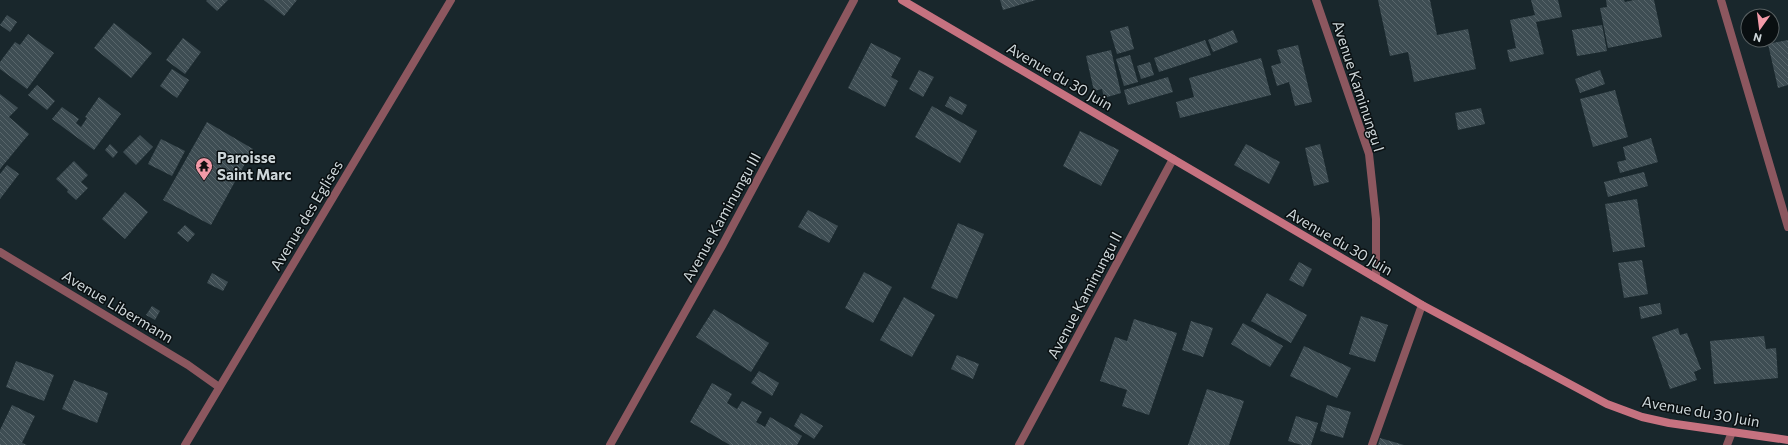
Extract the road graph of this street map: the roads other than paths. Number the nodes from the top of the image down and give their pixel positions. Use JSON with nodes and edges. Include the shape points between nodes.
{"nodes":[{"id":1,"x":451,"y":0,"type":"edge"},
{"id":2,"x":854,"y":0,"type":"edge"},
{"id":3,"x":902,"y":0,"type":"edge"},
{"id":4,"x":1316,"y":0,"type":"edge"},
{"id":5,"x":1720,"y":0,"type":"edge"},
{"id":6,"x":1173,"y":159,"type":"junction"},
{"id":7,"x":1788,"y":227,"type":"edge"},
{"id":8,"x":0,"y":252,"type":"edge"},
{"id":9,"x":1376,"y":278,"type":"junction"},
{"id":10,"x":1422,"y":305,"type":"junction"},
{"id":11,"x":219,"y":387,"type":"junction"},
{"id":12,"x":1732,"y":432,"type":"junction"},
{"id":13,"x":1788,"y":440,"type":"edge"},
{"id":14,"x":185,"y":445,"type":"edge"},
{"id":15,"x":610,"y":445,"type":"edge"},
{"id":16,"x":1019,"y":445,"type":"edge"},
{"id":17,"x":1372,"y":445,"type":"edge"},
{"id":18,"x":1727,"y":445,"type":"edge"}],
"edges":[{"from":1,"to":11,"type":"street","name":"Avenue des Eglises"},
{"from":2,"to":15,"type":"street","name":"Avenue Kaminungu III","via":[[722,246]]},
{"from":3,"to":6,"type":"street","name":"Avenue du 30 Juin"},
{"from":4,"to":9,"type":"street","name":"Avenue Kaminungu I","via":[[1368,154],[1376,220]]},
{"from":5,"to":7,"type":"street"},
{"from":6,"to":9,"type":"street","name":"Avenue du 30 Juin"},
{"from":6,"to":16,"type":"street","name":"Avenue Kaminungu II"},
{"from":8,"to":11,"type":"street","name":"Avenue Libermann","via":[[188,365]]},
{"from":9,"to":10,"type":"street","name":"Avenue du 30 Juin"},
{"from":10,"to":12,"type":"street","name":"Avenue du 30 Juin","via":[[1607,404],[1642,417]]},
{"from":10,"to":17,"type":"street"},
{"from":11,"to":14,"type":"street","name":"Avenue des Eglises"},
{"from":12,"to":13,"type":"street","name":"Avenue du 30 Juin"},
{"from":12,"to":18,"type":"street"}]}
